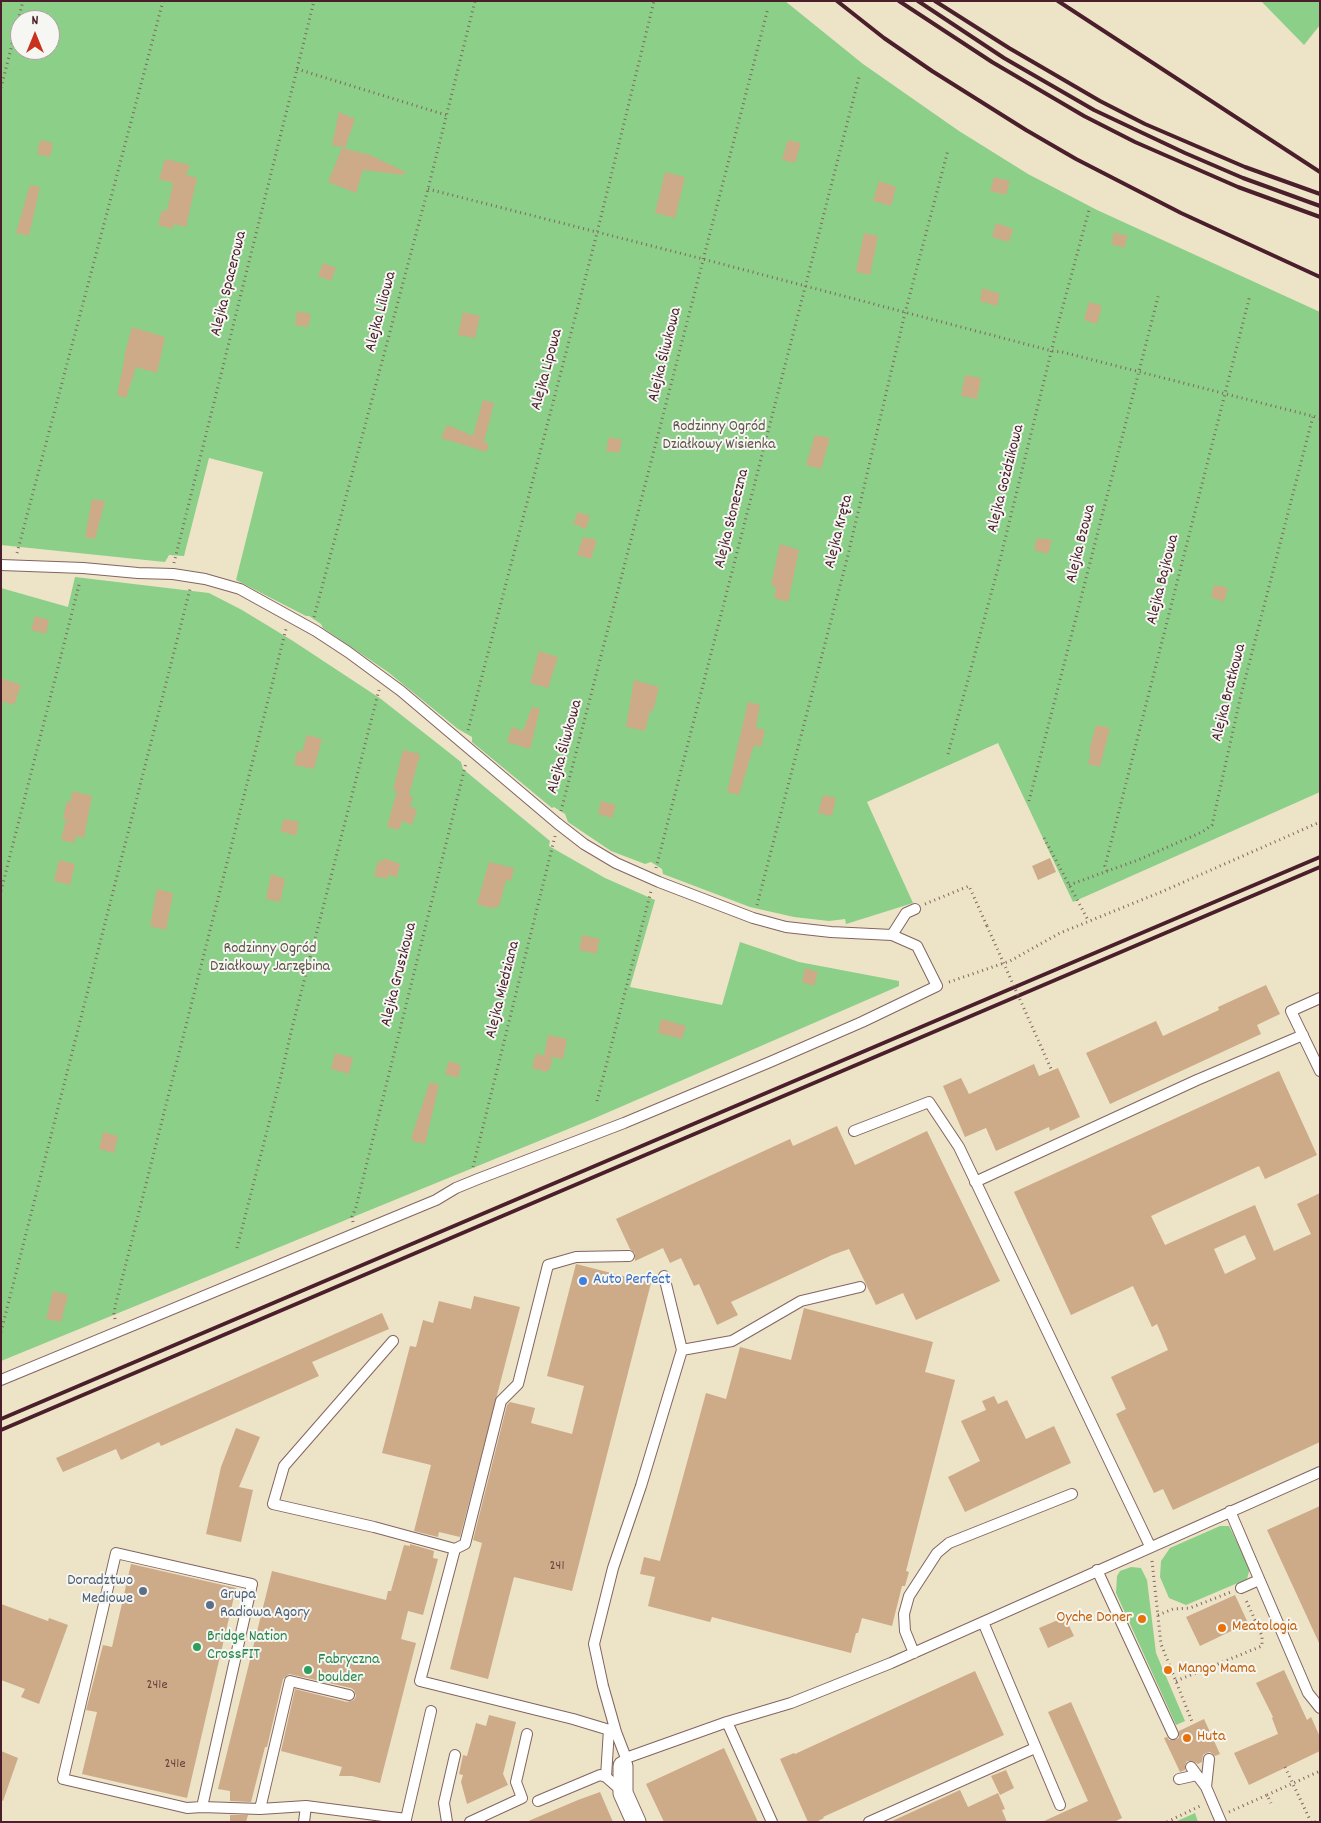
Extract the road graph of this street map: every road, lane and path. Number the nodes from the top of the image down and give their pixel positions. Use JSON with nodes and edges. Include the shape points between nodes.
{"nodes":[{"id":1,"x":24,"y":1,"type":"edge"},
{"id":2,"x":163,"y":1,"type":"edge"},
{"id":3,"x":314,"y":1,"type":"edge"},
{"id":4,"x":475,"y":1,"type":"edge"},
{"id":5,"x":654,"y":1,"type":"edge"},
{"id":6,"x":768,"y":8,"type":"dead end"},
{"id":7,"x":297,"y":69,"type":"junction"},
{"id":8,"x":859,"y":77,"type":"dead end"},
{"id":9,"x":1,"y":88,"type":"edge"},
{"id":10,"x":446,"y":115,"type":"junction"},
{"id":11,"x":948,"y":150,"type":"dead end"},
{"id":12,"x":428,"y":189,"type":"junction"},
{"id":13,"x":1088,"y":210,"type":"dead end"},
{"id":14,"x":596,"y":233,"type":"junction"},
{"id":15,"x":703,"y":259,"type":"junction"},
{"id":16,"x":806,"y":286,"type":"junction"},
{"id":17,"x":1158,"y":293,"type":"dead end"},
{"id":18,"x":1250,"y":295,"type":"dead end"},
{"id":19,"x":905,"y":313,"type":"junction"},
{"id":20,"x":1052,"y":351,"type":"junction"},
{"id":21,"x":1140,"y":372,"type":"junction"},
{"id":22,"x":1224,"y":393,"type":"junction"},
{"id":23,"x":1313,"y":416,"type":"junction"},
{"id":24,"x":1320,"y":418,"type":"edge"},
{"id":25,"x":1,"y":565,"type":"edge"},
{"id":26,"x":13,"y":566,"type":"junction"},
{"id":27,"x":173,"y":574,"type":"junction"},
{"id":28,"x":193,"y":577,"type":"junction"},
{"id":29,"x":81,"y":578,"type":"dead end"},
{"id":30,"x":289,"y":616,"type":"junction"},
{"id":31,"x":310,"y":628,"type":"junction"},
{"id":32,"x":382,"y":677,"type":"junction"},
{"id":33,"x":467,"y":748,"type":"junction"},
{"id":34,"x":948,"y":754,"type":"dead end"},
{"id":35,"x":1029,"y":801,"type":"dead end"},
{"id":36,"x":1320,"y":822,"type":"edge"},
{"id":37,"x":557,"y":823,"type":"junction"},
{"id":38,"x":1044,"y":838,"type":"dead end"},
{"id":39,"x":1107,"y":871,"type":"junction"},
{"id":40,"x":654,"y":880,"type":"junction"},
{"id":41,"x":1069,"y":885,"type":"junction"},
{"id":42,"x":1,"y":891,"type":"edge"},
{"id":43,"x":915,"y":909,"type":"joint"},
{"id":44,"x":754,"y":918,"type":"junction"},
{"id":45,"x":1088,"y":920,"type":"junction"},
{"id":46,"x":892,"y":935,"type":"junction"},
{"id":47,"x":936,"y":986,"type":"junction"},
{"id":48,"x":1320,"y":998,"type":"edge"},
{"id":49,"x":1303,"y":1035,"type":"junction"},
{"id":50,"x":1052,"y":1071,"type":"dead end"},
{"id":51,"x":1320,"y":1071,"type":"edge"},
{"id":52,"x":596,"y":1101,"type":"dead end"},
{"id":53,"x":854,"y":1131,"type":"dead end"},
{"id":54,"x":473,"y":1163,"type":"dead end"},
{"id":55,"x":976,"y":1182,"type":"junction"},
{"id":56,"x":356,"y":1207,"type":"dead end"},
{"id":57,"x":237,"y":1248,"type":"dead end"},
{"id":58,"x":629,"y":1256,"type":"dead end"},
{"id":59,"x":664,"y":1276,"type":"dead end"},
{"id":60,"x":860,"y":1287,"type":"dead end"},
{"id":61,"x":115,"y":1307,"type":"dead end"},
{"id":62,"x":1,"y":1332,"type":"edge"},
{"id":63,"x":393,"y":1341,"type":"dead end"},
{"id":64,"x":682,"y":1350,"type":"junction"},
{"id":65,"x":1,"y":1380,"type":"edge"},
{"id":66,"x":1320,"y":1472,"type":"edge"},
{"id":67,"x":1072,"y":1494,"type":"dead end"},
{"id":68,"x":1230,"y":1511,"type":"junction"},
{"id":69,"x":1150,"y":1546,"type":"junction"},
{"id":70,"x":455,"y":1549,"type":"junction"},
{"id":71,"x":1097,"y":1570,"type":"junction"},
{"id":72,"x":1259,"y":1580,"type":"junction"},
{"id":73,"x":1241,"y":1588,"type":"junction"},
{"id":74,"x":1158,"y":1615,"type":"junction"},
{"id":75,"x":983,"y":1622,"type":"junction"},
{"id":76,"x":914,"y":1653,"type":"junction"},
{"id":77,"x":1176,"y":1681,"type":"junction"},
{"id":78,"x":349,"y":1695,"type":"dead end"},
{"id":79,"x":1320,"y":1708,"type":"edge"},
{"id":80,"x":431,"y":1711,"type":"dead end"},
{"id":81,"x":727,"y":1722,"type":"junction"},
{"id":82,"x":1194,"y":1724,"type":"dead end"},
{"id":83,"x":613,"y":1731,"type":"junction"},
{"id":84,"x":527,"y":1734,"type":"dead end"},
{"id":85,"x":1173,"y":1734,"type":"dead end"},
{"id":86,"x":1036,"y":1748,"type":"junction"},
{"id":87,"x":455,"y":1755,"type":"dead end"},
{"id":88,"x":1209,"y":1759,"type":"dead end"},
{"id":89,"x":624,"y":1762,"type":"junction"},
{"id":90,"x":1285,"y":1767,"type":"dead end"},
{"id":91,"x":1320,"y":1771,"type":"edge"},
{"id":92,"x":606,"y":1777,"type":"junction"},
{"id":93,"x":1179,"y":1779,"type":"dead end"},
{"id":94,"x":1293,"y":1783,"type":"junction"},
{"id":95,"x":1206,"y":1787,"type":"junction"},
{"id":96,"x":623,"y":1792,"type":"junction"},
{"id":97,"x":1267,"y":1795,"type":"junction"},
{"id":98,"x":538,"y":1801,"type":"dead end"},
{"id":99,"x":1212,"y":1801,"type":"junction"},
{"id":100,"x":1271,"y":1803,"type":"dead end"},
{"id":101,"x":1060,"y":1805,"type":"dead end"},
{"id":102,"x":306,"y":1806,"type":"junction"},
{"id":103,"x":202,"y":1807,"type":"junction"},
{"id":104,"x":260,"y":1808,"type":"junction"},
{"id":105,"x":1220,"y":1819,"type":"edge"},
{"id":106,"x":406,"y":1820,"type":"edge"},
{"id":107,"x":1320,"y":1820,"type":"edge"},
{"id":108,"x":304,"y":1822,"type":"edge"},
{"id":109,"x":447,"y":1822,"type":"edge"},
{"id":110,"x":470,"y":1822,"type":"edge"},
{"id":111,"x":636,"y":1822,"type":"edge"},
{"id":112,"x":772,"y":1822,"type":"edge"},
{"id":113,"x":869,"y":1822,"type":"edge"},
{"id":114,"x":1167,"y":1822,"type":"edge"},
{"id":115,"x":1311,"y":1822,"type":"edge"},
{"id":116,"x":1315,"y":1822,"type":"edge"}],
"edges":[{"from":1,"to":9,"type":"path"},
{"from":2,"to":26,"type":"path"},
{"from":3,"to":7,"type":"path","name":"Alejka Spacerowa"},
{"from":4,"to":10,"type":"path","name":"Alejka Liliowa"},
{"from":5,"to":14,"type":"path","name":"Alejka Lipowa"},
{"from":6,"to":15,"type":"path","name":"Alejka Śliwkowa"},
{"from":7,"to":10,"type":"path"},
{"from":7,"to":27,"type":"path","name":"Alejka Spacerowa"},
{"from":8,"to":16,"type":"path","name":"Alejka Słoneczna"},
{"from":10,"to":12,"type":"path","name":"Alejka Liliowa"},
{"from":11,"to":19,"type":"path","name":"Alejka Kręta"},
{"from":12,"to":14,"type":"path"},
{"from":12,"to":31,"type":"path","name":"Alejka Liliowa"},
{"from":13,"to":20,"type":"path","name":"Alejka Gożdzikowa"},
{"from":14,"to":15,"type":"path"},
{"from":14,"to":33,"type":"path","name":"Alejka Lipowa"},
{"from":15,"to":16,"type":"path"},
{"from":15,"to":37,"type":"path","name":"Alejka Śliwkowa"},
{"from":16,"to":19,"type":"path"},
{"from":16,"to":40,"type":"path","name":"Alejka Słoneczna"},
{"from":17,"to":21,"type":"path","name":"Alejka Bzowa"},
{"from":18,"to":22,"type":"path","name":"Alejka Bajkowa"},
{"from":19,"to":20,"type":"path"},
{"from":19,"to":44,"type":"path","name":"Alejka Kręta","via":[[847,559]]},
{"from":20,"to":21,"type":"path"},
{"from":20,"to":34,"type":"path","name":"Alejka Gożdzikowa"},
{"from":21,"to":22,"type":"path"},
{"from":21,"to":35,"type":"path","name":"Alejka Bzowa"},
{"from":22,"to":23,"type":"path"},
{"from":22,"to":39,"type":"path","name":"Alejka Bajkowa","via":[[1105,866]]},
{"from":23,"to":24,"type":"path"},
{"from":23,"to":39,"type":"path","name":"Alejka Bratkowa","via":[[1240,699],[1212,825]]},
{"from":25,"to":26,"type":"lane"},
{"from":26,"to":27,"type":"lane"},
{"from":27,"to":28,"type":"lane"},
{"from":28,"to":30,"type":"lane","via":[[240,589]]},
{"from":28,"to":62,"type":"path"},
{"from":29,"to":42,"type":"path"},
{"from":30,"to":31,"type":"lane"},
{"from":30,"to":61,"type":"path"},
{"from":31,"to":32,"type":"lane"},
{"from":32,"to":33,"type":"lane"},
{"from":32,"to":57,"type":"path"},
{"from":33,"to":37,"type":"lane"},
{"from":33,"to":56,"type":"path","name":"Alejka Gruszkowa"},
{"from":36,"to":45,"type":"path","via":[[1161,892]]},
{"from":37,"to":40,"type":"lane","via":[[616,863]]},
{"from":37,"to":54,"type":"path","name":"Alejka Miedziana"},
{"from":38,"to":41,"type":"path"},
{"from":39,"to":41,"type":"path","name":"Alejka Bratkowa"},
{"from":40,"to":44,"type":"lane"},
{"from":40,"to":52,"type":"path","name":"Alejka Słoneczna"},
{"from":41,"to":45,"type":"path"},
{"from":43,"to":46,"type":"lane","via":[[906,912]]},
{"from":43,"to":50,"type":"path","bridge":true,"via":[[969,886]]},
{"from":44,"to":46,"type":"lane","via":[[786,927]]},
{"from":45,"to":47,"type":"path","via":[[1010,961]]},
{"from":46,"to":47,"type":"lane","via":[[917,946]]},
{"from":47,"to":65,"type":"lane","via":[[770,1062],[456,1188],[436,1200]]},
{"from":48,"to":49,"type":"lane","via":[[1291,1010]]},
{"from":49,"to":51,"type":"lane"},
{"from":49,"to":55,"type":"lane"},
{"from":53,"to":55,"type":"lane","via":[[929,1102],[959,1147]]},
{"from":55,"to":69,"type":"lane"},
{"from":58,"to":70,"type":"lane","via":[[576,1257],[548,1265],[518,1384],[501,1401],[465,1544]]},
{"from":59,"to":64,"type":"lane"},
{"from":60,"to":64,"type":"lane","via":[[801,1301],[732,1341]]},
{"from":63,"to":70,"type":"lane","via":[[284,1466],[273,1504]]},
{"from":64,"to":83,"type":"lane","via":[[613,1568],[594,1644]]},
{"from":66,"to":68,"type":"lane"},
{"from":67,"to":76,"type":"lane","via":[[949,1543],[937,1553],[909,1596],[904,1614],[905,1631]]},
{"from":68,"to":69,"type":"lane"},
{"from":68,"to":72,"type":"lane"},
{"from":69,"to":71,"type":"lane"},
{"from":69,"to":74,"type":"path"},
{"from":70,"to":83,"type":"lane","via":[[420,1681]]},
{"from":71,"to":75,"type":"lane"},
{"from":71,"to":85,"type":"lane"},
{"from":72,"to":73,"type":"lane"},
{"from":72,"to":79,"type":"lane","via":[[1308,1692]]},
{"from":73,"to":74,"type":"path","via":[[1190,1608],[1173,1609]]},
{"from":73,"to":77,"type":"path","via":[[1262,1636],[1262,1646]]},
{"from":74,"to":77,"type":"path","via":[[1161,1644]]},
{"from":75,"to":76,"type":"lane"},
{"from":75,"to":86,"type":"lane"},
{"from":76,"to":81,"type":"lane","via":[[791,1703]]},
{"from":77,"to":82,"type":"path"},
{"from":78,"to":104,"type":"lane","via":[[290,1681]]},
{"from":80,"to":106,"type":"lane"},
{"from":81,"to":89,"type":"lane"},
{"from":81,"to":112,"type":"lane"},
{"from":83,"to":89,"type":"lane"},
{"from":83,"to":92,"type":"lane"},
{"from":84,"to":110,"type":"lane","via":[[516,1782],[522,1798]]},
{"from":86,"to":101,"type":"lane"},
{"from":86,"to":113,"type":"lane"},
{"from":87,"to":109,"type":"lane","via":[[444,1804]]},
{"from":88,"to":95,"type":"lane"},
{"from":89,"to":96,"type":"street"},
{"from":90,"to":94,"type":"path"},
{"from":91,"to":94,"type":"path"},
{"from":92,"to":96,"type":"lane"},
{"from":92,"to":98,"type":"lane","via":[[600,1775]]},
{"from":93,"to":95,"type":"lane","via":[[1194,1771]]},
{"from":94,"to":97,"type":"path"},
{"from":94,"to":115,"type":"path"},
{"from":95,"to":99,"type":"lane"},
{"from":96,"to":111,"type":"street"},
{"from":97,"to":100,"type":"path"},
{"from":97,"to":105,"type":"path"},
{"from":99,"to":105,"type":"lane"},
{"from":99,"to":114,"type":"path"},
{"from":102,"to":104,"type":"lane"},
{"from":102,"to":106,"type":"lane"},
{"from":102,"to":108,"type":"lane"},
{"from":103,"to":103,"type":"lane","via":[[252,1584],[116,1553],[63,1779],[187,1808]]},
{"from":103,"to":104,"type":"lane"},
{"from":107,"to":116,"type":"path"}]}
